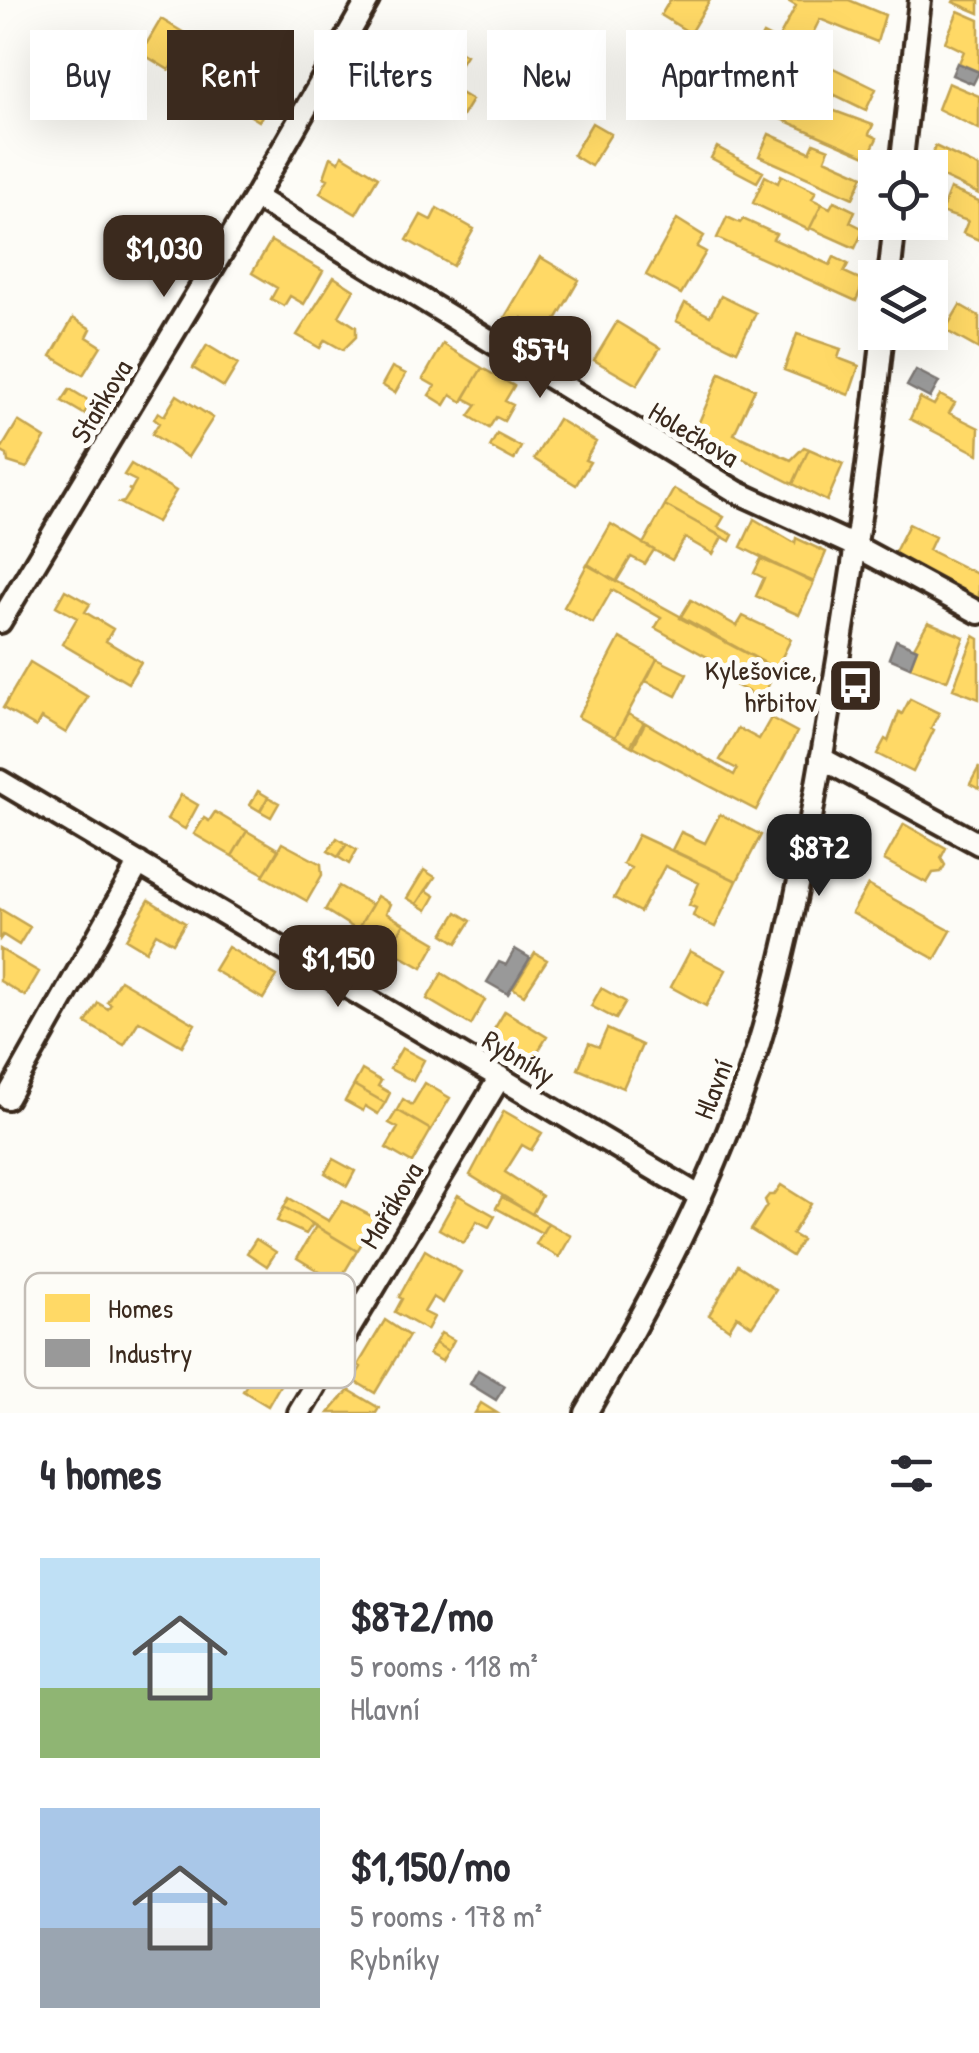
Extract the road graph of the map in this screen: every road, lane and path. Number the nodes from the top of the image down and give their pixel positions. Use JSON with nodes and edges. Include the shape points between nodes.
{"nodes":[{"id":1,"x":368,"y":0,"type":"edge"},
{"id":2,"x":920,"y":0,"type":"edge"},
{"id":3,"x":903,"y":150,"type":"edge"},
{"id":4,"x":255,"y":197,"type":"junction"},
{"id":5,"x":881,"y":350,"type":"edge"},
{"id":6,"x":856,"y":548,"type":"junction"},
{"id":7,"x":979,"y":613,"type":"edge"},
{"id":8,"x":0,"y":622,"type":"edge"},
{"id":9,"x":822,"y":758,"type":"junction"},
{"id":10,"x":0,"y":781,"type":"edge"},
{"id":11,"x":979,"y":844,"type":"edge"},
{"id":12,"x":139,"y":862,"type":"junction"},
{"id":13,"x":500,"y":1077,"type":"junction"},
{"id":14,"x":6,"y":1098,"type":"dead end"},
{"id":15,"x":701,"y":1197,"type":"junction"},
{"id":16,"x":355,"y":1319,"type":"edge"},
{"id":17,"x":314,"y":1388,"type":"edge"},
{"id":18,"x":299,"y":1413,"type":"edge"},
{"id":19,"x":586,"y":1413,"type":"edge"}],
"edges":[{"from":1,"to":4,"type":"street","name":"Staňkova"},
{"from":2,"to":3,"type":"street"},
{"from":4,"to":6,"type":"street","name":"Holečkova","via":[[737,492]]},
{"from":4,"to":8,"type":"street","name":"Staňkova"},
{"from":5,"to":6,"type":"street","name":"Hlavní"},
{"from":6,"to":7,"type":"street","name":"Holečkova"},
{"from":6,"to":9,"type":"street","name":"Hlavní"},
{"from":9,"to":11,"type":"street"},
{"from":9,"to":15,"type":"street","name":"Hlavní","via":[[770,1002]]},
{"from":10,"to":12,"type":"street","name":"Rybníky"},
{"from":12,"to":13,"type":"street","name":"Rybníky"},
{"from":12,"to":14,"type":"street"},
{"from":13,"to":15,"type":"street","name":"Rybníky"},
{"from":13,"to":16,"type":"street","name":"Mařákova"},
{"from":15,"to":19,"type":"street","name":"Hlavní"},
{"from":17,"to":18,"type":"street","name":"Mařákova"}]}
